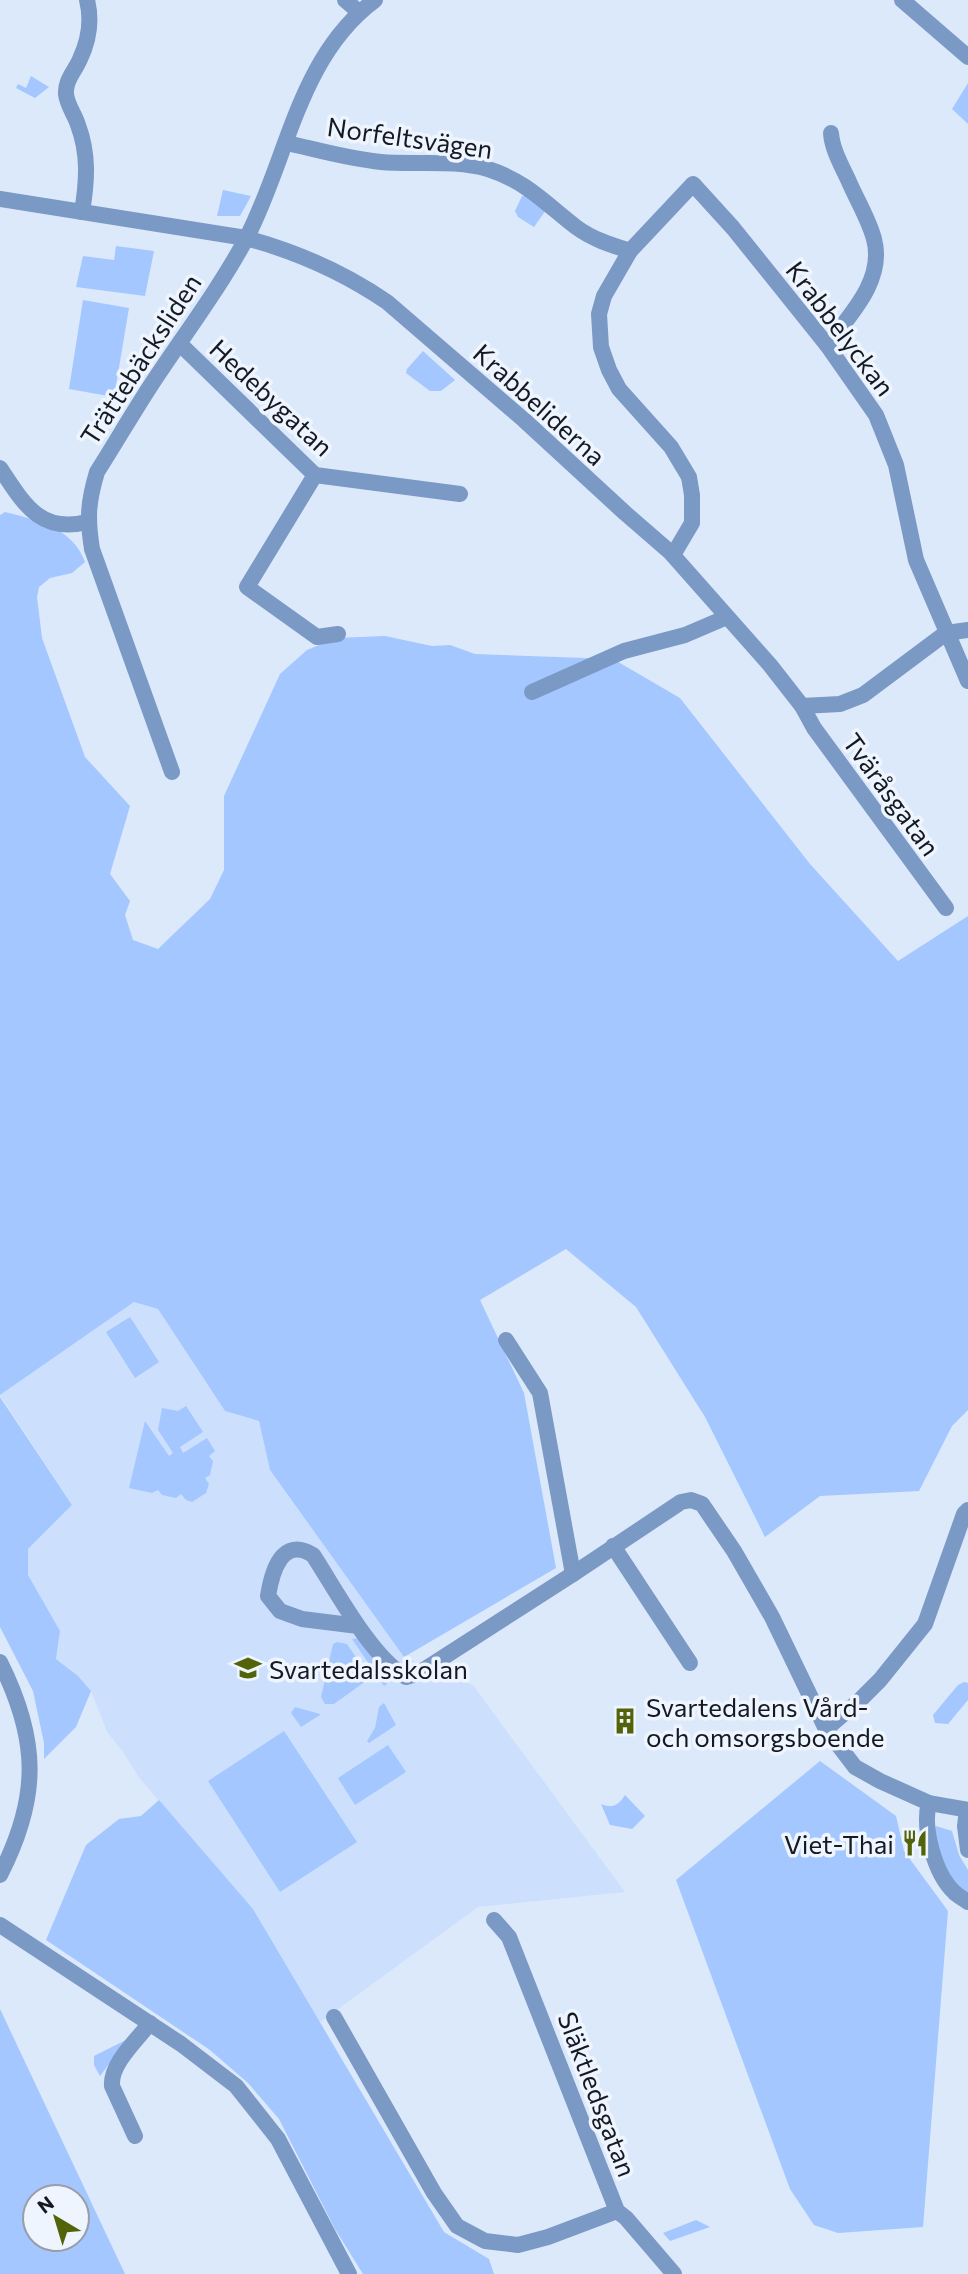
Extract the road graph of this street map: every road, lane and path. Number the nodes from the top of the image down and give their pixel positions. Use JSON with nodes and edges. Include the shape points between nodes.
{"nodes":[{"id":1,"x":87,"y":0,"type":"edge"},
{"id":2,"x":345,"y":0,"type":"edge"},
{"id":3,"x":375,"y":0,"type":"edge"},
{"id":4,"x":902,"y":0,"type":"edge"},
{"id":5,"x":359,"y":12,"type":"junction"},
{"id":6,"x":968,"y":57,"type":"edge"},
{"id":7,"x":831,"y":133,"type":"dead end"},
{"id":8,"x":287,"y":143,"type":"junction"},
{"id":9,"x":0,"y":199,"type":"edge"},
{"id":10,"x":82,"y":212,"type":"junction"},
{"id":11,"x":246,"y":238,"type":"junction"},
{"id":12,"x":630,"y":251,"type":"junction"},
{"id":13,"x":180,"y":344,"type":"junction"},
{"id":14,"x":827,"y":345,"type":"junction"},
{"id":15,"x":0,"y":468,"type":"edge"},
{"id":16,"x":315,"y":475,"type":"junction"},
{"id":17,"x":460,"y":494,"type":"dead end"},
{"id":18,"x":87,"y":522,"type":"junction"},
{"id":19,"x":673,"y":555,"type":"junction"},
{"id":20,"x":727,"y":617,"type":"junction"},
{"id":21,"x":968,"y":630,"type":"edge"},
{"id":22,"x":946,"y":633,"type":"junction"},
{"id":23,"x":338,"y":634,"type":"dead end"},
{"id":24,"x":968,"y":681,"type":"edge"},
{"id":25,"x":532,"y":692,"type":"dead end"},
{"id":26,"x":802,"y":706,"type":"junction"},
{"id":27,"x":172,"y":772,"type":"dead end"},
{"id":28,"x":946,"y":908,"type":"dead end"},
{"id":29,"x":506,"y":1340,"type":"dead end"},
{"id":30,"x":968,"y":1510,"type":"edge"},
{"id":31,"x":613,"y":1546,"type":"junction"},
{"id":32,"x":573,"y":1574,"type":"junction"},
{"id":33,"x":358,"y":1626,"type":"junction"},
{"id":34,"x":0,"y":1662,"type":"edge"},
{"id":35,"x":690,"y":1663,"type":"dead end"},
{"id":36,"x":826,"y":1729,"type":"junction"},
{"id":37,"x":929,"y":1803,"type":"junction"},
{"id":38,"x":967,"y":1810,"type":"edge"},
{"id":39,"x":968,"y":1850,"type":"edge"},
{"id":40,"x":0,"y":1875,"type":"edge"},
{"id":41,"x":968,"y":1902,"type":"edge"},
{"id":42,"x":494,"y":1920,"type":"dead end"},
{"id":43,"x":0,"y":1925,"type":"edge"},
{"id":44,"x":334,"y":2017,"type":"dead end"},
{"id":45,"x":150,"y":2023,"type":"junction"},
{"id":46,"x":135,"y":2136,"type":"dead end"},
{"id":47,"x":617,"y":2211,"type":"junction"},
{"id":48,"x":349,"y":2274,"type":"edge"},
{"id":49,"x":674,"y":2274,"type":"edge"}],
"edges":[{"from":1,"to":10,"type":"street","via":[[89,31],[66,95],[86,156]]},
{"from":2,"to":5,"type":"street"},
{"from":3,"to":5,"type":"street","name":"Trättebäcksliden"},
{"from":4,"to":6,"type":"street"},
{"from":5,"to":8,"type":"street","name":"Trättebäcksliden","via":[[313,73]]},
{"from":7,"to":14,"type":"street","via":[[873,236],[876,262],[866,290]]},
{"from":8,"to":11,"type":"street","name":"Trättebäcksliden"},
{"from":8,"to":12,"type":"street","name":"Norfeltsvägen","via":[[360,160],[486,169],[526,185],[597,240]]},
{"from":9,"to":10,"type":"street","name":"Krabbeliderna"},
{"from":10,"to":11,"type":"street","name":"Krabbeliderna"},
{"from":11,"to":13,"type":"street","name":"Trättebäcksliden"},
{"from":11,"to":19,"type":"street","name":"Krabbeliderna","via":[[313,260],[387,302]]},
{"from":12,"to":14,"type":"street","name":"Krabbelyckan","via":[[693,184]]},
{"from":12,"to":19,"type":"street","via":[[604,296],[599,314],[601,347],[619,389],[671,447],[689,477],[692,523]]},
{"from":13,"to":16,"type":"street","name":"Hedebygatan"},
{"from":13,"to":18,"type":"street","name":"Trättebäcksliden","via":[[97,472]]},
{"from":14,"to":22,"type":"street","name":"Krabbelyckan","via":[[877,415],[896,466],[916,560]]},
{"from":15,"to":18,"type":"street","via":[[37,516],[65,525]]},
{"from":16,"to":17,"type":"street","name":"Hedebygatan"},
{"from":16,"to":23,"type":"street","via":[[247,587],[317,637]]},
{"from":18,"to":27,"type":"street","name":"Trättebäcksliden","via":[[92,549]]},
{"from":19,"to":20,"type":"street","name":"Krabbeliderna"},
{"from":20,"to":25,"type":"street","via":[[685,635],[624,651]]},
{"from":20,"to":26,"type":"street","name":"Krabbeliderna"},
{"from":21,"to":22,"type":"street"},
{"from":22,"to":24,"type":"street","name":"Krabbelyckan"},
{"from":22,"to":26,"type":"street","via":[[863,695],[840,704]]},
{"from":26,"to":28,"type":"street","name":"Tväråsgatan"},
{"from":29,"to":32,"type":"street","via":[[540,1393]]},
{"from":30,"to":36,"type":"street","via":[[925,1624],[880,1680]]},
{"from":31,"to":32,"type":"street"},
{"from":31,"to":35,"type":"street"},
{"from":31,"to":36,"type":"street","via":[[681,1502],[702,1504],[772,1616]]},
{"from":32,"to":33,"type":"street","via":[[419,1673],[405,1677],[393,1670]]},
{"from":33,"to":33,"type":"street","via":[[313,1555],[292,1549],[282,1556],[268,1596],[280,1611],[302,1619]]},
{"from":34,"to":40,"type":"street","via":[[24,1723],[30,1781],[26,1812]]},
{"from":36,"to":37,"type":"street","via":[[855,1766]]},
{"from":37,"to":38,"type":"street"},
{"from":37,"to":41,"type":"street","via":[[926,1823],[933,1855],[953,1891]]},
{"from":38,"to":39,"type":"street"},
{"from":42,"to":47,"type":"street","name":"Släktledsgatan","via":[[509,1937]]},
{"from":43,"to":45,"type":"street"},
{"from":44,"to":47,"type":"street","via":[[457,2226],[485,2241],[518,2245]]},
{"from":45,"to":46,"type":"street","via":[[111,2078]]},
{"from":45,"to":48,"type":"street","via":[[236,2087],[257,2112],[278,2139]]},
{"from":47,"to":49,"type":"street","name":"Släktledsgatan"}]}
